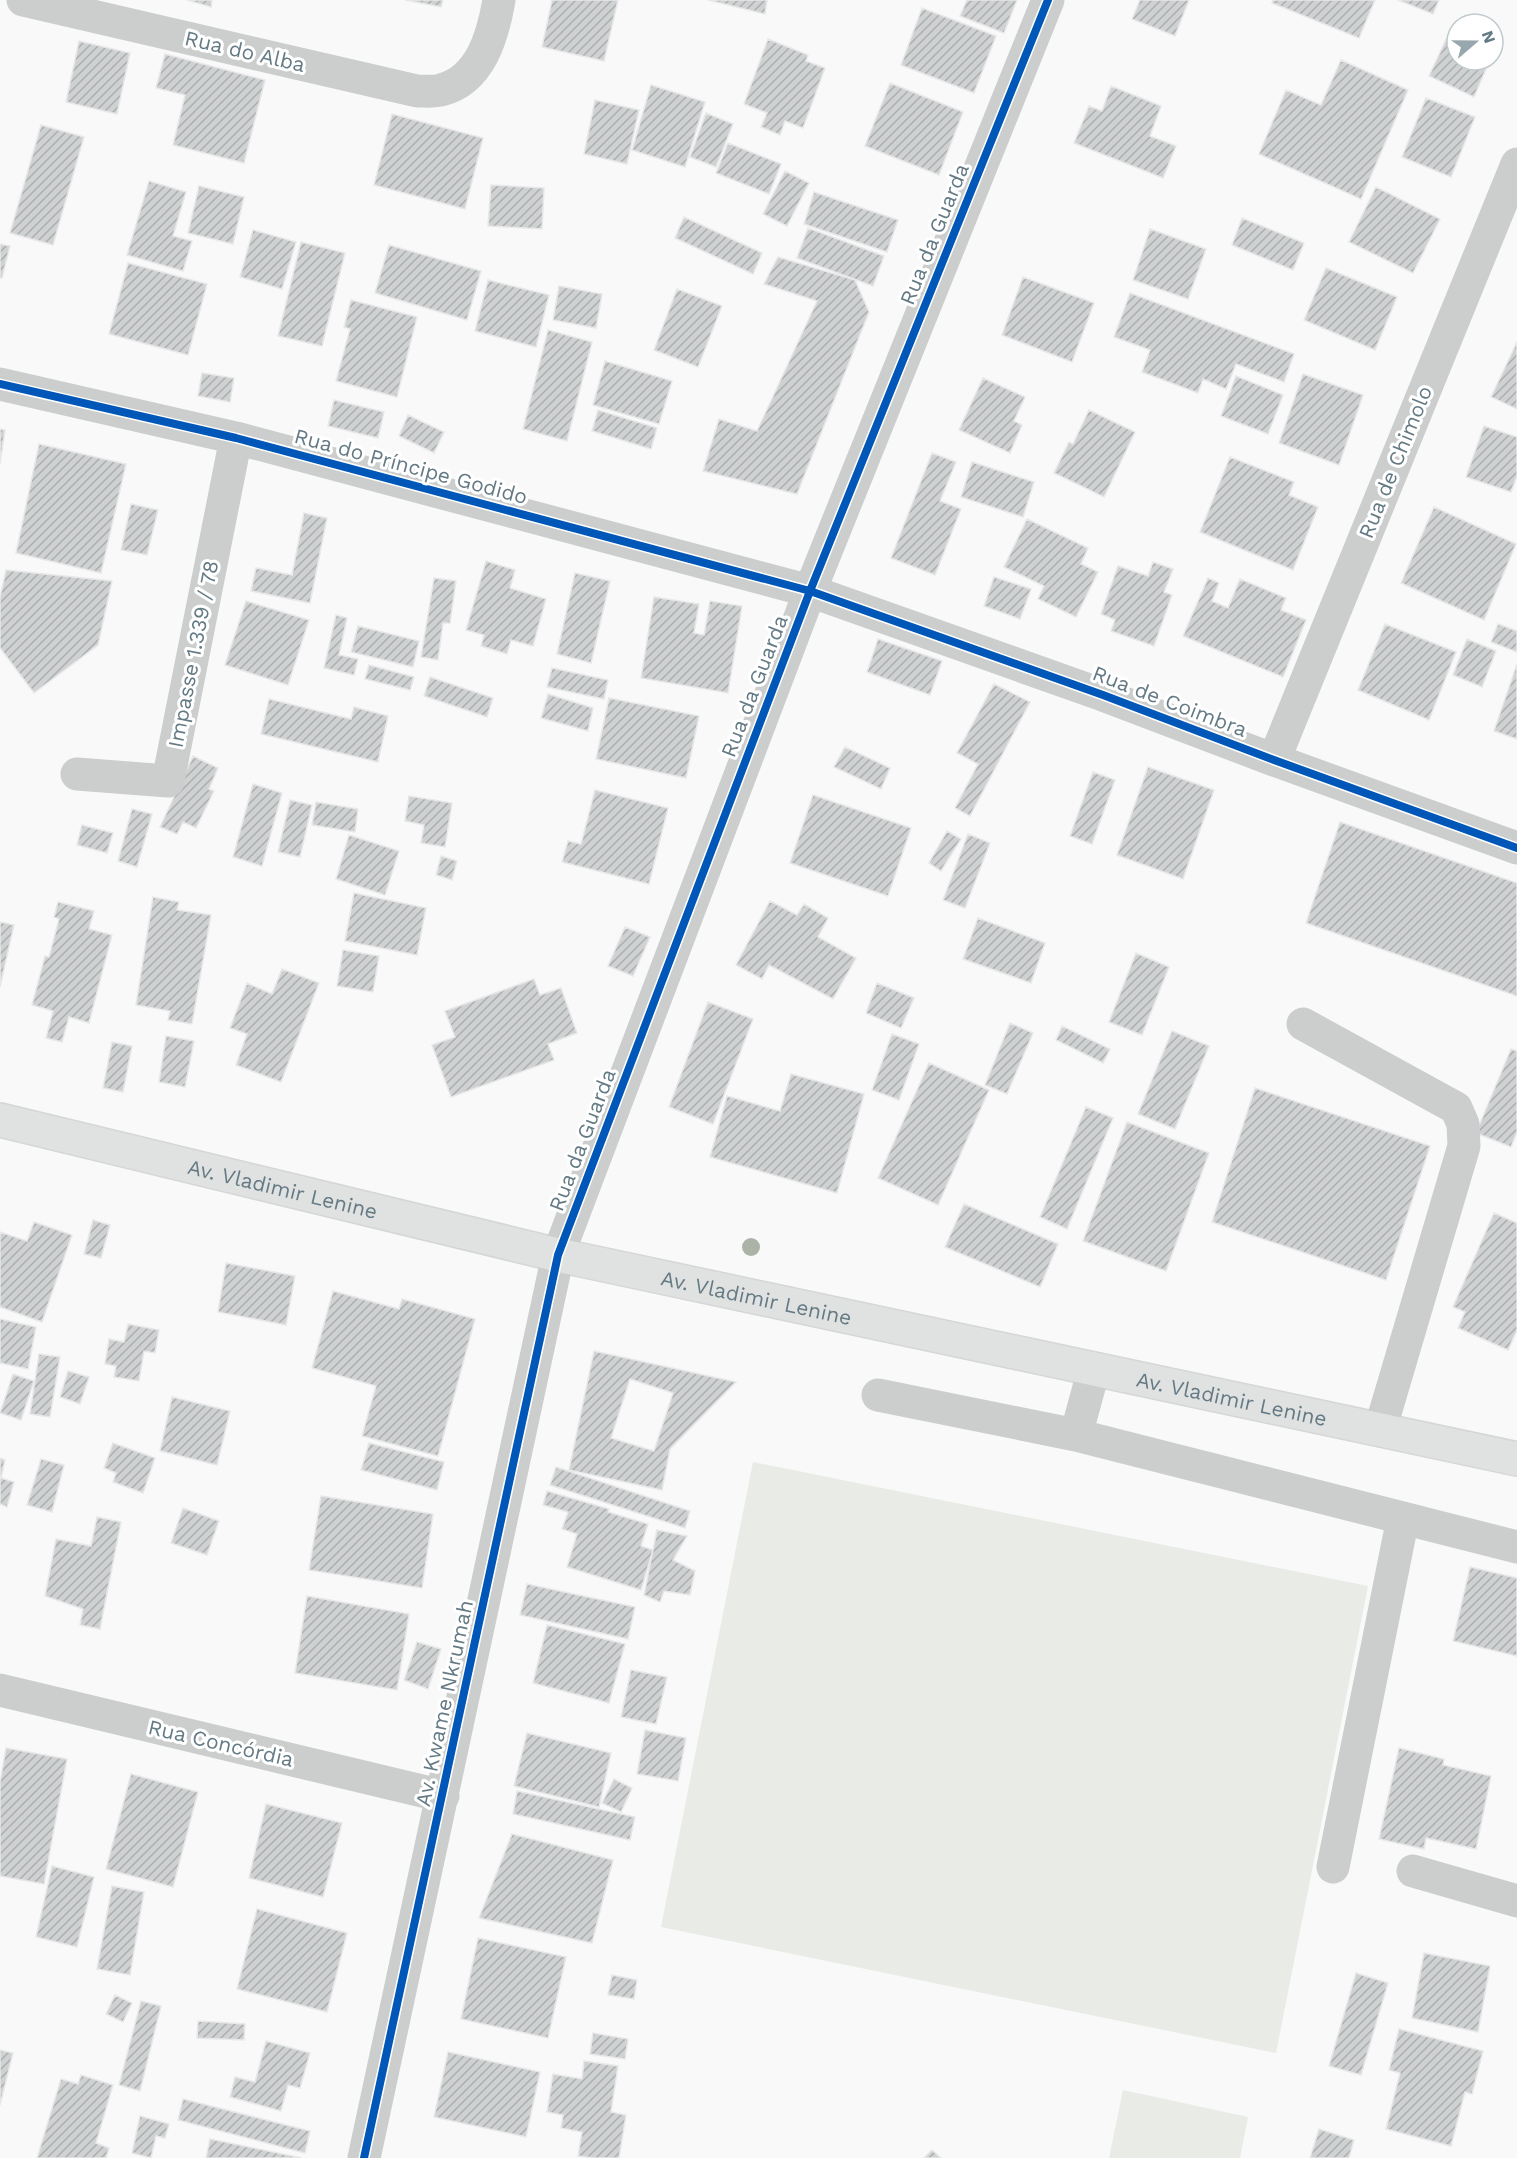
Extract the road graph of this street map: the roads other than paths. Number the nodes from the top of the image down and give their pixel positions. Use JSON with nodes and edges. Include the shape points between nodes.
{"nodes":[{"id":1,"x":23,"y":0,"type":"edge"},
{"id":2,"x":500,"y":0,"type":"edge"},
{"id":3,"x":1048,"y":0,"type":"edge"},
{"id":4,"x":1517,"y":164,"type":"edge"},
{"id":5,"x":0,"y":384,"type":"edge"},
{"id":6,"x":236,"y":438,"type":"junction"},
{"id":7,"x":810,"y":591,"type":"junction"},
{"id":8,"x":1274,"y":760,"type":"junction"},
{"id":9,"x":77,"y":774,"type":"dead end"},
{"id":10,"x":1517,"y":848,"type":"edge"},
{"id":11,"x":1303,"y":1024,"type":"dead end"},
{"id":12,"x":0,"y":1120,"type":"edge"},
{"id":13,"x":558,"y":1255,"type":"junction"},
{"id":14,"x":1094,"y":1369,"type":"junction"},
{"id":15,"x":878,"y":1395,"type":"dead end"},
{"id":16,"x":1380,"y":1430,"type":"junction"},
{"id":17,"x":1076,"y":1435,"type":"junction"},
{"id":18,"x":1517,"y":1459,"type":"edge"},
{"id":19,"x":1403,"y":1518,"type":"junction"},
{"id":20,"x":1517,"y":1547,"type":"edge"},
{"id":21,"x":0,"y":1690,"type":"edge"},
{"id":22,"x":443,"y":1796,"type":"junction"},
{"id":23,"x":1333,"y":1866,"type":"dead end"},
{"id":24,"x":1413,"y":1871,"type":"dead end"},
{"id":25,"x":1517,"y":1901,"type":"edge"},
{"id":26,"x":364,"y":2158,"type":"edge"}],
"edges":[{"from":1,"to":2,"type":"street","name":"Rua do Alba","via":[[417,91],[441,90],[466,79],[482,58]]},
{"from":3,"to":7,"type":"street","name":"Rua da Guarda"},
{"from":4,"to":8,"type":"street","name":"Rua de Chimolo"},
{"from":5,"to":6,"type":"street","name":"Rua do Príncipe Godido"},
{"from":6,"to":7,"type":"street","name":"Rua do Príncipe Godido"},
{"from":6,"to":9,"type":"street","name":"Impasse 1.339 / 78","via":[[168,781]]},
{"from":7,"to":8,"type":"street","name":"Rua de Coimbra"},
{"from":7,"to":13,"type":"street","name":"Rua da Guarda"},
{"from":8,"to":10,"type":"street","name":"Rua de Coimbra"},
{"from":11,"to":16,"type":"street","via":[[1456,1108],[1463,1124],[1464,1146]]},
{"from":12,"to":13,"type":"main road","name":"Av. Vladimir Lenine"},
{"from":13,"to":14,"type":"main road","name":"Av. Vladimir Lenine"},
{"from":13,"to":22,"type":"street","name":"Av. Kwame Nkrumah"},
{"from":14,"to":16,"type":"main road","name":"Av. Vladimir Lenine"},
{"from":14,"to":17,"type":"street"},
{"from":15,"to":17,"type":"street"},
{"from":16,"to":18,"type":"main road","name":"Av. Vladimir Lenine"},
{"from":17,"to":19,"type":"street"},
{"from":19,"to":20,"type":"street"},
{"from":19,"to":23,"type":"street"},
{"from":21,"to":22,"type":"street","name":"Rua Concórdia"},
{"from":22,"to":26,"type":"street","name":"Av. Kwame Nkrumah"},
{"from":24,"to":25,"type":"street"}]}
